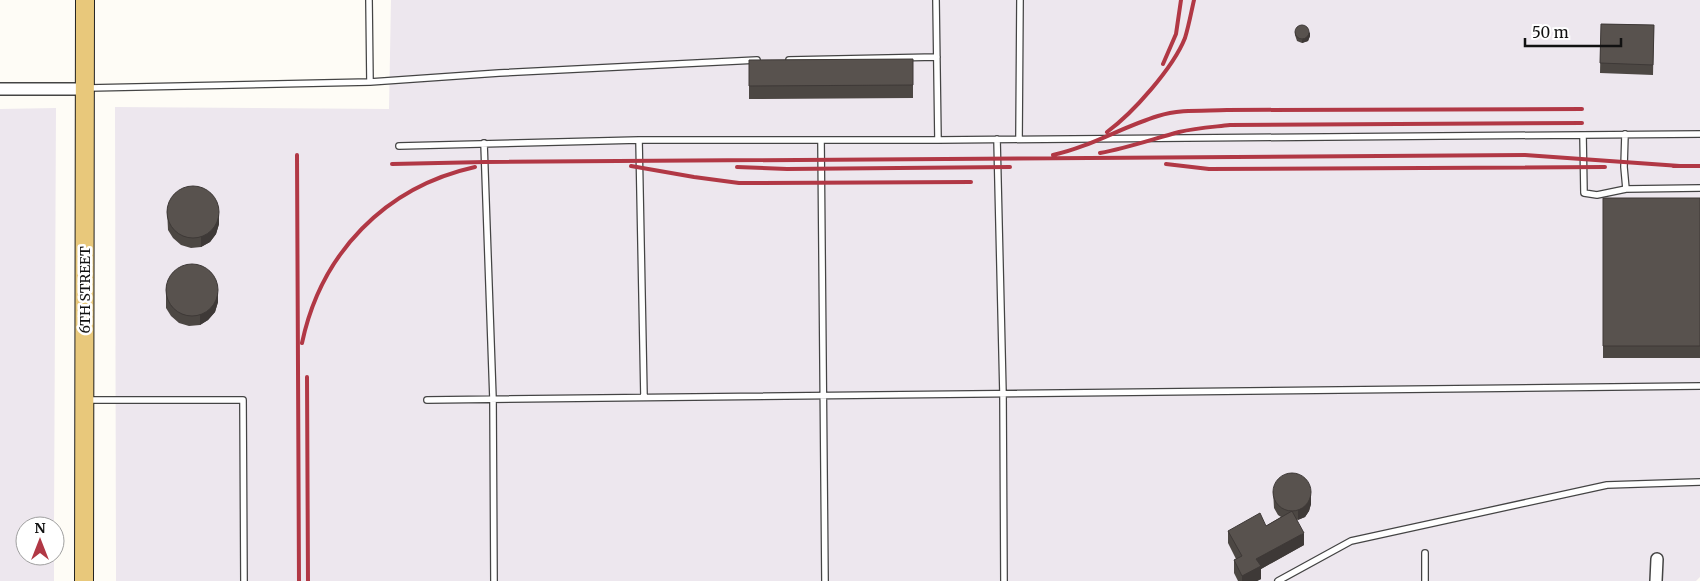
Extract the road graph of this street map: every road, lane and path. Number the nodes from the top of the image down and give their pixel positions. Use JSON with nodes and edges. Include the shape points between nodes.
{"nodes":[{"id":1,"x":85,"y":0,"type":"edge"},
{"id":2,"x":369,"y":0,"type":"edge"},
{"id":3,"x":936,"y":0,"type":"edge"},
{"id":4,"x":1020,"y":0,"type":"edge"},
{"id":5,"x":937,"y":57,"type":"junction"},
{"id":6,"x":760,"y":60,"type":"edge"},
{"id":7,"x":780,"y":60,"type":"edge"},
{"id":8,"x":370,"y":82,"type":"junction"},
{"id":9,"x":86,"y":88,"type":"junction"},
{"id":10,"x":0,"y":89,"type":"edge"},
{"id":11,"x":1624,"y":134,"type":"junction"},
{"id":12,"x":1700,"y":134,"type":"edge"},
{"id":13,"x":1583,"y":135,"type":"junction"},
{"id":14,"x":997,"y":139,"type":"junction"},
{"id":15,"x":1019,"y":139,"type":"junction"},
{"id":16,"x":639,"y":140,"type":"junction"},
{"id":17,"x":821,"y":140,"type":"junction"},
{"id":18,"x":938,"y":140,"type":"junction"},
{"id":19,"x":484,"y":143,"type":"junction"},
{"id":20,"x":399,"y":146,"type":"dead end"},
{"id":21,"x":1700,"y":188,"type":"edge"},
{"id":22,"x":1626,"y":189,"type":"junction"},
{"id":23,"x":1700,"y":386,"type":"edge"},
{"id":24,"x":1003,"y":394,"type":"junction"},
{"id":25,"x":824,"y":396,"type":"junction"},
{"id":26,"x":644,"y":397,"type":"junction"},
{"id":27,"x":493,"y":399,"type":"junction"},
{"id":28,"x":85,"y":400,"type":"junction"},
{"id":29,"x":427,"y":400,"type":"dead end"},
{"id":30,"x":1700,"y":482,"type":"edge"},
{"id":31,"x":1425,"y":553,"type":"dead end"},
{"id":32,"x":1657,"y":559,"type":"dead end"},
{"id":33,"x":84,"y":581,"type":"edge"},
{"id":34,"x":244,"y":581,"type":"edge"},
{"id":35,"x":494,"y":581,"type":"edge"},
{"id":36,"x":826,"y":581,"type":"edge"},
{"id":37,"x":1004,"y":581,"type":"edge"},
{"id":38,"x":1278,"y":581,"type":"edge"},
{"id":39,"x":1425,"y":581,"type":"edge"},
{"id":40,"x":1656,"y":581,"type":"edge"}],
"edges":[{"from":1,"to":9,"type":"main road","name":"6TH STREET"},
{"from":2,"to":8,"type":"lane"},
{"from":3,"to":5,"type":"lane"},
{"from":4,"to":15,"type":"lane"},
{"from":5,"to":7,"type":"lane"},
{"from":5,"to":18,"type":"lane"},
{"from":6,"to":8,"type":"lane"},
{"from":8,"to":9,"type":"lane"},
{"from":9,"to":10,"type":"street"},
{"from":9,"to":28,"type":"main road","name":"6TH STREET"},
{"from":11,"to":12,"type":"lane"},
{"from":11,"to":13,"type":"lane"},
{"from":11,"to":22,"type":"lane"},
{"from":13,"to":15,"type":"lane"},
{"from":13,"to":22,"type":"lane","via":[[1584,193]]},
{"from":14,"to":15,"type":"lane"},
{"from":14,"to":18,"type":"lane"},
{"from":14,"to":24,"type":"lane"},
{"from":16,"to":17,"type":"lane"},
{"from":16,"to":19,"type":"lane"},
{"from":16,"to":26,"type":"lane"},
{"from":17,"to":18,"type":"lane"},
{"from":17,"to":25,"type":"lane"},
{"from":19,"to":20,"type":"lane"},
{"from":19,"to":27,"type":"lane"},
{"from":21,"to":22,"type":"lane"},
{"from":23,"to":24,"type":"lane"},
{"from":24,"to":25,"type":"lane"},
{"from":24,"to":37,"type":"lane"},
{"from":25,"to":26,"type":"lane"},
{"from":25,"to":36,"type":"lane"},
{"from":26,"to":27,"type":"lane"},
{"from":27,"to":29,"type":"lane"},
{"from":27,"to":35,"type":"lane"},
{"from":28,"to":33,"type":"main road","name":"6TH STREET"},
{"from":28,"to":34,"type":"lane","via":[[243,400]]},
{"from":30,"to":38,"type":"lane","via":[[1607,484],[1351,541]]},
{"from":31,"to":39,"type":"lane"},
{"from":32,"to":40,"type":"street"}]}
